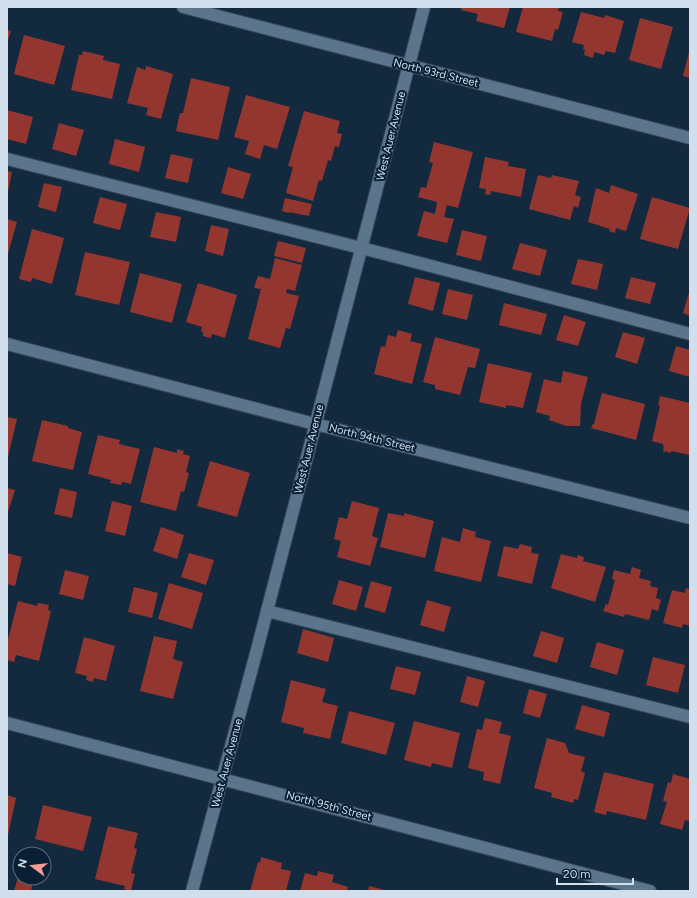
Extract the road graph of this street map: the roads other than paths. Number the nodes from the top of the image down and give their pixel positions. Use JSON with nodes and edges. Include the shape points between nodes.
{"nodes":[{"id":1,"x":183,"y":7,"type":"edge"},
{"id":2,"x":424,"y":7,"type":"edge"},
{"id":3,"x":408,"y":66,"type":"junction"},
{"id":4,"x":690,"y":138,"type":"edge"},
{"id":5,"x":7,"y":159,"type":"edge"},
{"id":6,"x":362,"y":248,"type":"junction"},
{"id":7,"x":690,"y":334,"type":"edge"},
{"id":8,"x":7,"y":344,"type":"edge"},
{"id":9,"x":315,"y":424,"type":"junction"},
{"id":10,"x":690,"y":518,"type":"edge"},
{"id":11,"x":267,"y":611,"type":"junction"},
{"id":12,"x":690,"y":717,"type":"edge"},
{"id":13,"x":7,"y":723,"type":"edge"},
{"id":14,"x":223,"y":778,"type":"junction"},
{"id":15,"x":192,"y":891,"type":"edge"},
{"id":16,"x":650,"y":891,"type":"edge"}],
"edges":[{"from":1,"to":3,"type":"street","name":"North 93rd Street"},
{"from":2,"to":3,"type":"street","name":"West Auer Avenue"},
{"from":3,"to":4,"type":"street","name":"North 93rd Street"},
{"from":3,"to":6,"type":"street","name":"West Auer Avenue"},
{"from":5,"to":6,"type":"street"},
{"from":6,"to":7,"type":"street"},
{"from":6,"to":9,"type":"street","name":"West Auer Avenue"},
{"from":8,"to":9,"type":"street","name":"North 94th Street"},
{"from":9,"to":10,"type":"street","name":"North 94th Street"},
{"from":9,"to":11,"type":"street","name":"West Auer Avenue"},
{"from":11,"to":12,"type":"street"},
{"from":11,"to":14,"type":"street","name":"West Auer Avenue"},
{"from":13,"to":14,"type":"street","name":"North 95th Street"},
{"from":14,"to":15,"type":"street","name":"West Auer Avenue"},
{"from":14,"to":16,"type":"street","name":"North 95th Street"}]}
